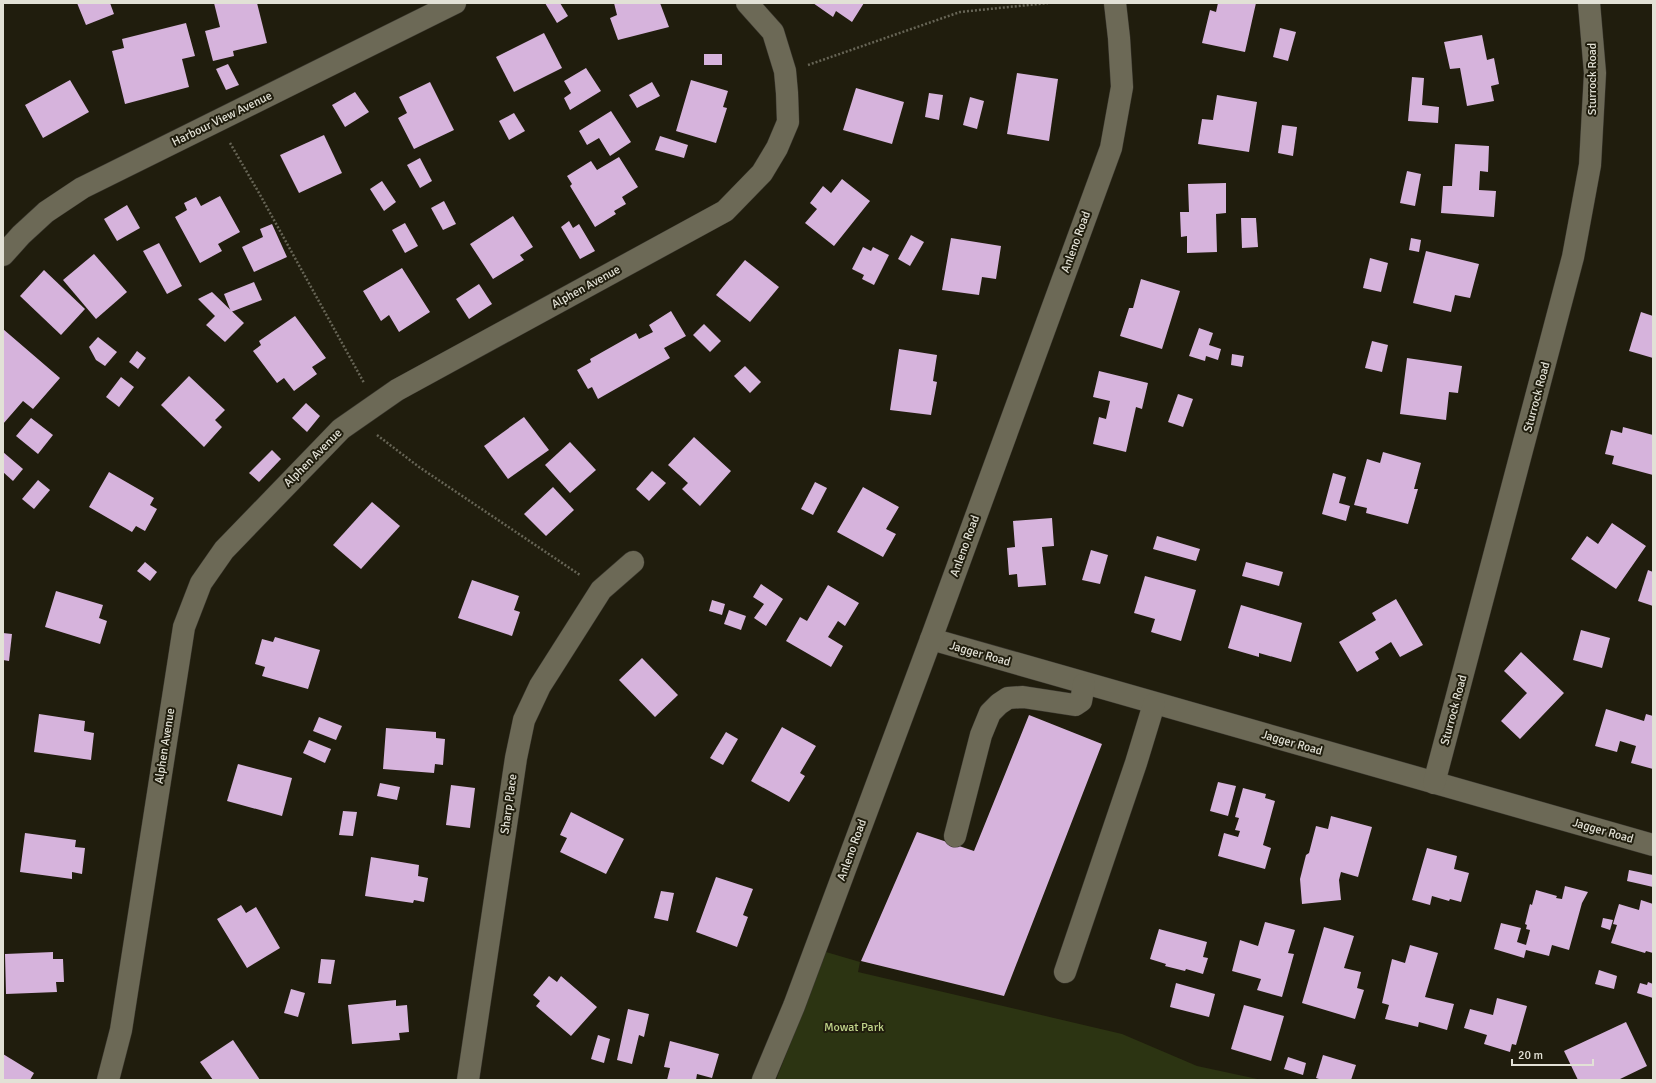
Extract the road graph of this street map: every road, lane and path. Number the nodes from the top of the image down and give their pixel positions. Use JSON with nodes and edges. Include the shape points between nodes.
{"nodes":[{"id":1,"x":454,"y":3,"type":"edge"},
{"id":2,"x":748,"y":3,"type":"edge"},
{"id":3,"x":1048,"y":3,"type":"edge"},
{"id":4,"x":1115,"y":3,"type":"edge"},
{"id":5,"x":1589,"y":3,"type":"edge"},
{"id":6,"x":785,"y":71,"type":"junction"},
{"id":7,"x":217,"y":122,"type":"junction"},
{"id":8,"x":3,"y":255,"type":"edge"},
{"id":9,"x":376,"y":405,"type":"junction"},
{"id":10,"x":356,"y":419,"type":"junction"},
{"id":11,"x":633,"y":562,"type":"dead end"},
{"id":12,"x":602,"y":590,"type":"junction"},
{"id":13,"x":931,"y":639,"type":"junction"},
{"id":14,"x":1084,"y":684,"type":"junction"},
{"id":15,"x":1154,"y":704,"type":"junction"},
{"id":16,"x":1434,"y":783,"type":"junction"},
{"id":17,"x":955,"y":836,"type":"dead end"},
{"id":18,"x":1653,"y":845,"type":"edge"},
{"id":19,"x":1065,"y":972,"type":"dead end"},
{"id":20,"x":108,"y":1080,"type":"edge"},
{"id":21,"x":468,"y":1080,"type":"edge"},
{"id":22,"x":763,"y":1080,"type":"edge"}],
"edges":[{"from":1,"to":7,"type":"street","name":"Harbour View Avenue"},
{"from":2,"to":6,"type":"street","name":"Alphen Avenue","via":[[773,32]]},
{"from":3,"to":6,"type":"path","via":[[960,12],[813,64]]},
{"from":4,"to":13,"type":"street","name":"Anleno Road","via":[[1122,87],[1111,148]]},
{"from":5,"to":16,"type":"street","name":"Sturrock Road","via":[[1595,73],[1590,165],[1573,257]]},
{"from":6,"to":9,"type":"street","name":"Alphen Avenue","via":[[788,122],[762,173],[725,211],[397,390]]},
{"from":7,"to":8,"type":"street","name":"Harbour View Avenue","via":[[82,188],[46,212]]},
{"from":7,"to":9,"type":"path","via":[[260,193]]},
{"from":9,"to":10,"type":"street","name":"Alphen Avenue"},
{"from":10,"to":12,"type":"path","via":[[419,467]]},
{"from":10,"to":20,"type":"street","name":"Alphen Avenue","via":[[341,429],[224,550],[201,583],[184,627],[121,1030]]},
{"from":11,"to":12,"type":"street","name":"Sharp Place"},
{"from":12,"to":21,"type":"street","name":"Sharp Place","via":[[540,686],[524,720],[516,758]]},
{"from":13,"to":14,"type":"street","name":"Jagger Road"},
{"from":13,"to":22,"type":"street","name":"Anleno Road","via":[[794,1006]]},
{"from":14,"to":15,"type":"street","name":"Jagger Road"},
{"from":14,"to":17,"type":"street","via":[[1081,701],[1075,705],[1036,698],[1008,698],[990,713],[981,735]]},
{"from":15,"to":16,"type":"street","name":"Jagger Road"},
{"from":15,"to":19,"type":"street"},
{"from":16,"to":18,"type":"street","name":"Jagger Road"}]}
